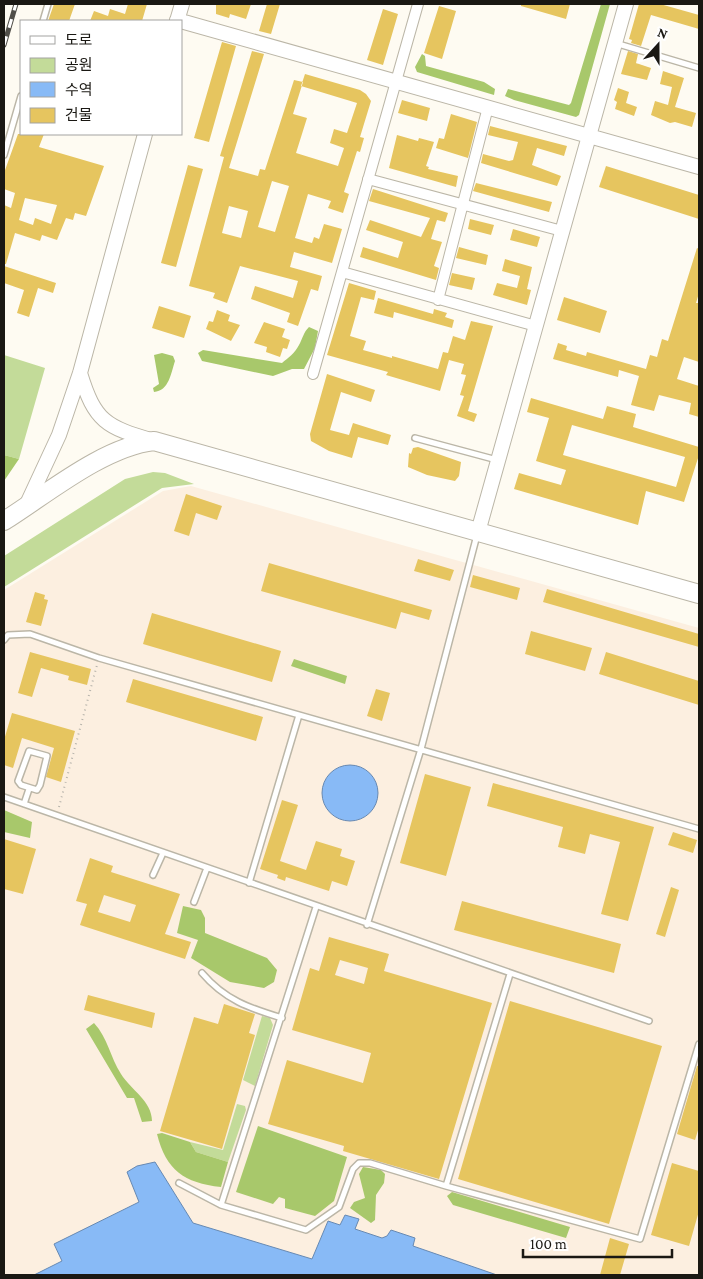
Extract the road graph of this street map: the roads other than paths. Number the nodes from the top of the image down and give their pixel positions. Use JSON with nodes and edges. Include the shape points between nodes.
{"nodes":[{"id":1,"x":48,"y":4,"type":"edge"},
{"id":2,"x":182,"y":4,"type":"edge"},
{"id":3,"x":418,"y":4,"type":"edge"},
{"id":4,"x":626,"y":4,"type":"edge"},
{"id":5,"x":43,"y":20,"type":"edge"},
{"id":6,"x":177,"y":20,"type":"edge"},
{"id":7,"x":182,"y":22,"type":"edge"},
{"id":8,"x":615,"y":42,"type":"junction"},
{"id":9,"x":699,"y":68,"type":"edge"},
{"id":10,"x":396,"y":81,"type":"junction"},
{"id":11,"x":20,"y":99,"type":"edge"},
{"id":12,"x":488,"y":107,"type":"junction"},
{"id":13,"x":145,"y":135,"type":"edge"},
{"id":14,"x":589,"y":136,"type":"junction"},
{"id":15,"x":4,"y":155,"type":"edge"},
{"id":16,"x":699,"y":167,"type":"edge"},
{"id":17,"x":368,"y":179,"type":"junction"},
{"id":18,"x":462,"y":206,"type":"junction"},
{"id":19,"x":562,"y":231,"type":"junction"},
{"id":20,"x":342,"y":272,"type":"junction"},
{"id":21,"x":438,"y":300,"type":"junction"},
{"id":22,"x":536,"y":326,"type":"junction"},
{"id":23,"x":80,"y":373,"type":"junction"},
{"id":24,"x":313,"y":374,"type":"dead end"},
{"id":25,"x":415,"y":438,"type":"dead end"},
{"id":26,"x":154,"y":441,"type":"junction"},
{"id":27,"x":498,"y":460,"type":"junction"},
{"id":28,"x":25,"y":507,"type":"junction"},
{"id":29,"x":4,"y":521,"type":"edge"},
{"id":30,"x":478,"y":532,"type":"junction"},
{"id":31,"x":699,"y":594,"type":"edge"},
{"id":32,"x":4,"y":640,"type":"edge"},
{"id":33,"x":299,"y":715,"type":"junction"},
{"id":34,"x":421,"y":749,"type":"junction"},
{"id":35,"x":29,"y":788,"type":"junction"},
{"id":36,"x":4,"y":798,"type":"edge"},
{"id":37,"x":24,"y":804,"type":"junction"},
{"id":38,"x":699,"y":829,"type":"edge"},
{"id":39,"x":163,"y":853,"type":"junction"},
{"id":40,"x":207,"y":868,"type":"junction"},
{"id":41,"x":153,"y":875,"type":"dead end"},
{"id":42,"x":249,"y":883,"type":"junction"},
{"id":43,"x":194,"y":902,"type":"dead end"},
{"id":44,"x":316,"y":907,"type":"junction"},
{"id":45,"x":367,"y":925,"type":"junction"},
{"id":46,"x":202,"y":973,"type":"dead end"},
{"id":47,"x":510,"y":974,"type":"junction"},
{"id":48,"x":282,"y":1018,"type":"junction"},
{"id":49,"x":649,"y":1021,"type":"dead end"},
{"id":50,"x":699,"y":1044,"type":"edge"},
{"id":51,"x":179,"y":1184,"type":"dead end"},
{"id":52,"x":446,"y":1186,"type":"junction"},
{"id":53,"x":221,"y":1205,"type":"junction"}],
"edges":[{"from":1,"to":5,"type":"lane"},
{"from":2,"to":6,"type":"street"},
{"from":3,"to":10,"type":"street"},
{"from":4,"to":8,"type":"street"},
{"from":7,"to":10,"type":"street"},
{"from":8,"to":9,"type":"lane"},
{"from":8,"to":14,"type":"street"},
{"from":10,"to":12,"type":"street"},
{"from":10,"to":17,"type":"street"},
{"from":11,"to":15,"type":"lane"},
{"from":12,"to":14,"type":"street"},
{"from":12,"to":18,"type":"street"},
{"from":13,"to":23,"type":"street"},
{"from":14,"to":16,"type":"street"},
{"from":14,"to":19,"type":"street"},
{"from":17,"to":18,"type":"street"},
{"from":17,"to":20,"type":"street"},
{"from":18,"to":19,"type":"street"},
{"from":18,"to":21,"type":"street"},
{"from":19,"to":22,"type":"street"},
{"from":20,"to":21,"type":"street"},
{"from":20,"to":24,"type":"street"},
{"from":21,"to":22,"type":"street"},
{"from":22,"to":27,"type":"street"},
{"from":23,"to":26,"type":"street","via":[[88,401],[104,420],[117,429]]},
{"from":23,"to":28,"type":"street","via":[[59,435]]},
{"from":25,"to":27,"type":"lane"},
{"from":26,"to":28,"type":"highway","via":[[135,443],[118,450]]},
{"from":26,"to":30,"type":"highway"},
{"from":27,"to":30,"type":"street"},
{"from":28,"to":29,"type":"highway"},
{"from":30,"to":31,"type":"highway"},
{"from":30,"to":34,"type":"lane"},
{"from":32,"to":33,"type":"lane","via":[[8,635],[30,634],[99,658]]},
{"from":33,"to":34,"type":"lane"},
{"from":33,"to":42,"type":"lane"},
{"from":34,"to":38,"type":"lane"},
{"from":34,"to":45,"type":"lane"},
{"from":35,"to":35,"type":"lane","via":[[18,782],[29,751],[48,756],[40,785],[37,790]]},
{"from":35,"to":37,"type":"lane"},
{"from":36,"to":37,"type":"lane"},
{"from":37,"to":39,"type":"lane"},
{"from":39,"to":40,"type":"lane"},
{"from":39,"to":41,"type":"lane"},
{"from":40,"to":42,"type":"lane"},
{"from":40,"to":43,"type":"lane"},
{"from":42,"to":44,"type":"lane"},
{"from":44,"to":45,"type":"lane"},
{"from":44,"to":48,"type":"lane"},
{"from":45,"to":47,"type":"lane"},
{"from":46,"to":48,"type":"lane","via":[[216,989],[232,1000]]},
{"from":47,"to":49,"type":"lane"},
{"from":47,"to":52,"type":"lane"},
{"from":48,"to":53,"type":"lane"},
{"from":50,"to":52,"type":"lane","via":[[640,1239]]},
{"from":51,"to":53,"type":"lane"},
{"from":52,"to":53,"type":"lane","via":[[370,1163],[359,1163],[353,1169],[339,1207],[306,1230]]}]}
